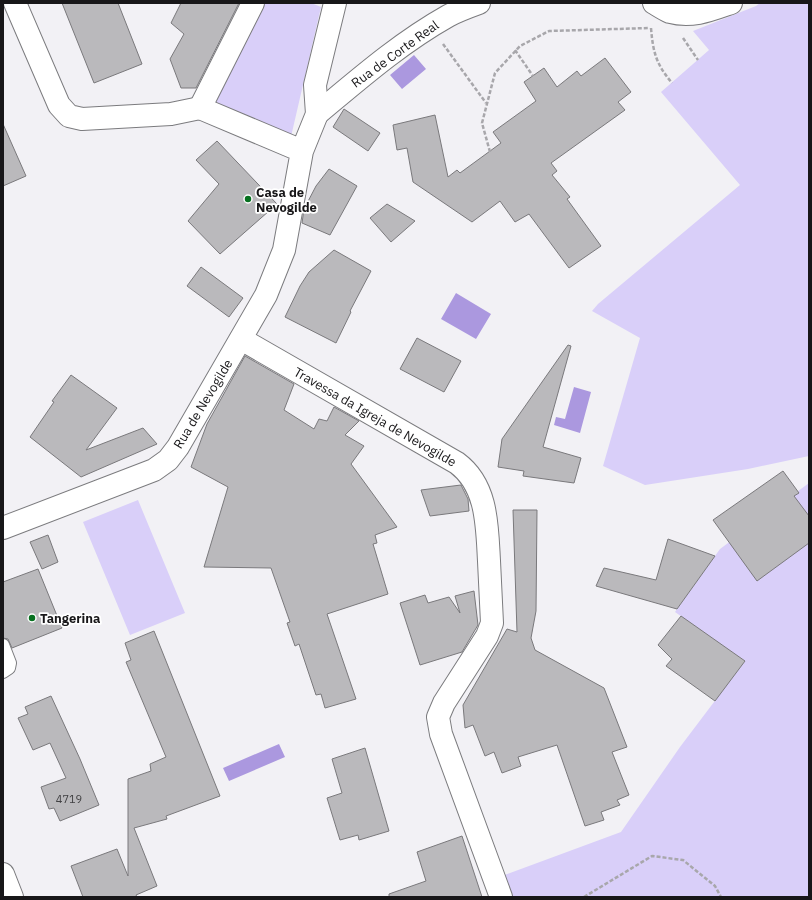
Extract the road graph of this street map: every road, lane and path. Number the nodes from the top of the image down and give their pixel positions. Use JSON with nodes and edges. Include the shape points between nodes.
{"nodes":[{"id":1,"x":15,"y":3,"type":"edge"},
{"id":2,"x":253,"y":3,"type":"edge"},
{"id":3,"x":335,"y":3,"type":"edge"},
{"id":4,"x":479,"y":3,"type":"edge"},
{"id":5,"x":654,"y":3,"type":"edge"},
{"id":6,"x":731,"y":3,"type":"edge"},
{"id":7,"x":430,"y":27,"type":"junction"},
{"id":8,"x":651,"y":28,"type":"junction"},
{"id":9,"x":657,"y":28,"type":"dead end"},
{"id":10,"x":680,"y":34,"type":"dead end"},
{"id":11,"x":515,"y":50,"type":"junction"},
{"id":12,"x":698,"y":60,"type":"dead end"},
{"id":13,"x":534,"y":76,"type":"dead end"},
{"id":14,"x":672,"y":83,"type":"dead end"},
{"id":15,"x":486,"y":104,"type":"junction"},
{"id":16,"x":200,"y":108,"type":"junction"},
{"id":17,"x":317,"y":114,"type":"junction"},
{"id":18,"x":302,"y":151,"type":"junction"},
{"id":19,"x":490,"y":152,"type":"dead end"},
{"id":20,"x":241,"y":339,"type":"junction"},
{"id":21,"x":3,"y":528,"type":"edge"},
{"id":22,"x":3,"y":645,"type":"edge"},
{"id":23,"x":3,"y":672,"type":"edge"},
{"id":24,"x":3,"y":874,"type":"edge"},
{"id":25,"x":12,"y":897,"type":"edge"},
{"id":26,"x":501,"y":897,"type":"edge"},
{"id":27,"x":584,"y":897,"type":"edge"},
{"id":28,"x":721,"y":897,"type":"edge"}],
"edges":[{"from":1,"to":16,"type":"street","via":[[59,105],[69,116],[82,119],[164,115]]},
{"from":2,"to":16,"type":"street"},
{"from":3,"to":17,"type":"street","via":[[315,85]]},
{"from":4,"to":7,"type":"street","name":"Rua de Corte Real"},
{"from":5,"to":6,"type":"street","via":[[669,12],[688,15]]},
{"from":7,"to":15,"type":"path"},
{"from":7,"to":17,"type":"street","name":"Rua de Corte Real","via":[[376,65]]},
{"from":8,"to":9,"type":"path"},
{"from":8,"to":11,"type":"path","via":[[549,31]]},
{"from":8,"to":14,"type":"path","via":[[653,51],[662,71]]},
{"from":10,"to":12,"type":"path"},
{"from":11,"to":13,"type":"path"},
{"from":11,"to":15,"type":"path","via":[[495,72]]},
{"from":15,"to":19,"type":"path","via":[[482,123]]},
{"from":16,"to":18,"type":"street"},
{"from":17,"to":18,"type":"street","name":"Rua de Nevogilde"},
{"from":18,"to":20,"type":"street","name":"Rua de Nevogilde","via":[[284,250],[266,295]]},
{"from":20,"to":21,"type":"street","name":"Rua de Nevogilde","via":[[168,460],[154,470]]},
{"from":20,"to":26,"type":"street","name":"Travessa da Igreja de Nevogilde","via":[[457,463],[471,476],[479,492],[487,518],[492,623],[487,636],[444,704],[438,718],[441,734]]},
{"from":22,"to":23,"type":"lane","via":[[10,663],[9,668]]},
{"from":24,"to":25,"type":"street"},
{"from":27,"to":28,"type":"path","via":[[652,856],[684,860],[715,886]]}]}
